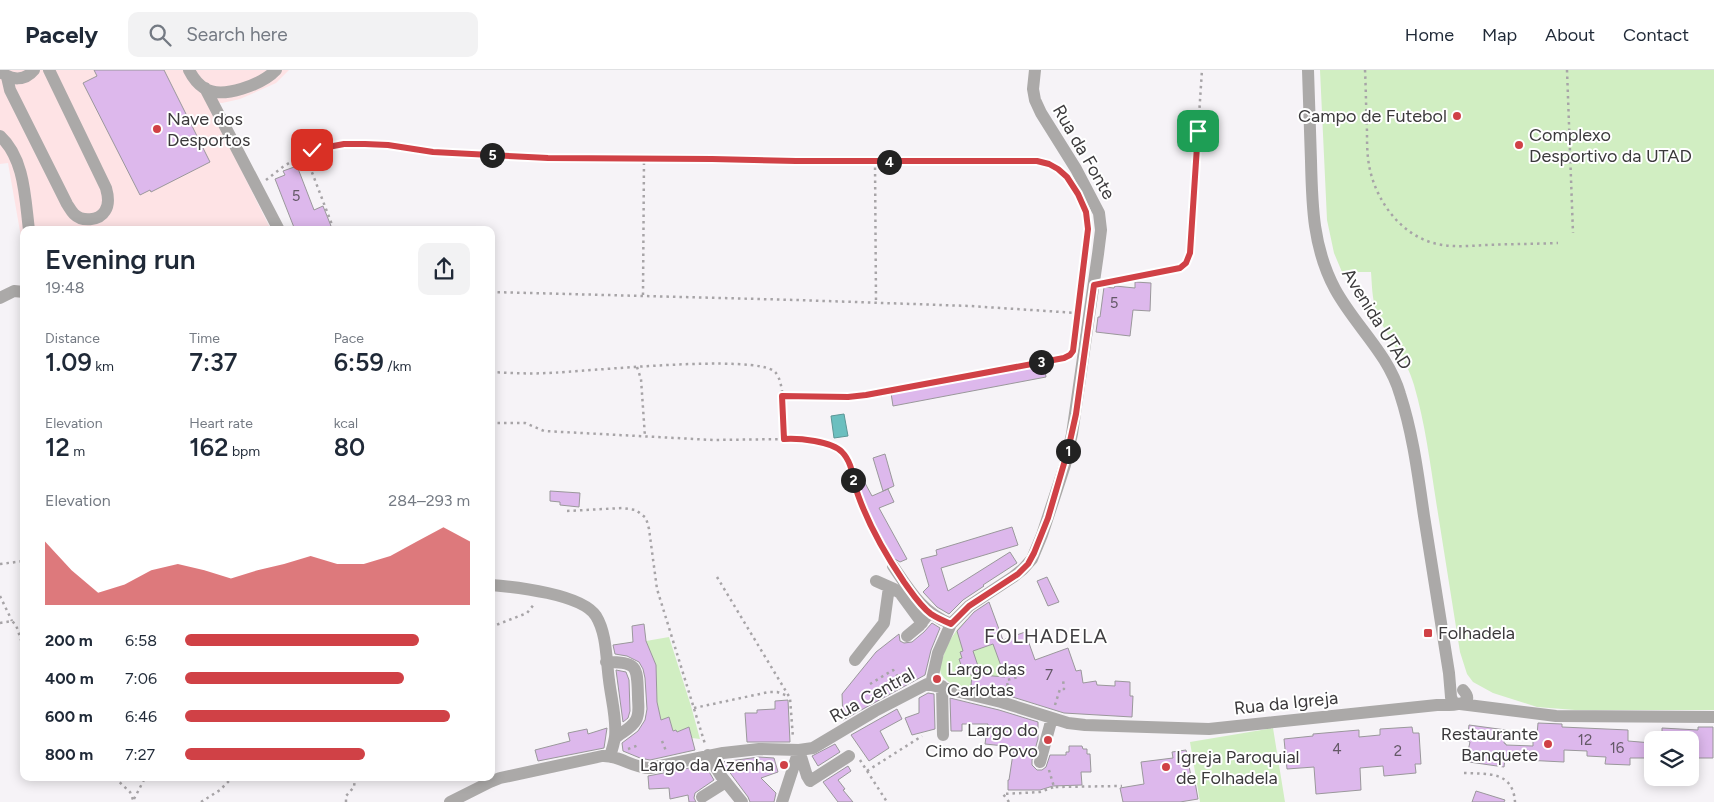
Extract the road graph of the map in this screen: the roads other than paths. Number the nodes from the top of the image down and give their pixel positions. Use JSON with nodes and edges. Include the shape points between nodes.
{"nodes":[{"id":1,"x":34,"y":70,"type":"edge"},
{"id":2,"x":49,"y":70,"type":"edge"},
{"id":3,"x":189,"y":70,"type":"edge"},
{"id":4,"x":276,"y":70,"type":"edge"},
{"id":5,"x":1035,"y":70,"type":"edge"},
{"id":6,"x":1308,"y":70,"type":"edge"},
{"id":7,"x":4,"y":74,"type":"edge"},
{"id":8,"x":205,"y":88,"type":"junction"},
{"id":9,"x":0,"y":136,"type":"edge"},
{"id":10,"x":28,"y":226,"type":"edge"},
{"id":11,"x":277,"y":226,"type":"edge"},
{"id":12,"x":20,"y":292,"type":"edge"},
{"id":13,"x":0,"y":298,"type":"edge"},
{"id":14,"x":893,"y":566,"type":"road end"},
{"id":15,"x":876,"y":582,"type":"dead end"},
{"id":16,"x":495,"y":585,"type":"edge"},
{"id":17,"x":889,"y":587,"type":"junction"},
{"id":18,"x":926,"y":618,"type":"junction"},
{"id":19,"x":951,"y":624,"type":"junction"},
{"id":20,"x":906,"y":636,"type":"dead end"},
{"id":21,"x":855,"y":660,"type":"dead end"},
{"id":22,"x":606,"y":662,"type":"junction"},
{"id":23,"x":936,"y":685,"type":"junction"},
{"id":24,"x":1458,"y":698,"type":"junction"},
{"id":25,"x":1714,"y":717,"type":"edge"},
{"id":26,"x":1052,"y":718,"type":"junction"},
{"id":27,"x":943,"y":735,"type":"dead end"},
{"id":28,"x":615,"y":738,"type":"junction"},
{"id":29,"x":797,"y":750,"type":"junction"},
{"id":30,"x":610,"y":756,"type":"junction"},
{"id":31,"x":708,"y":756,"type":"junction"},
{"id":32,"x":854,"y":756,"type":"road end"},
{"id":33,"x":1040,"y":762,"type":"dead end"},
{"id":34,"x":495,"y":780,"type":"edge"},
{"id":35,"x":493,"y":781,"type":"edge"},
{"id":36,"x":726,"y":782,"type":"junction"},
{"id":37,"x":702,"y":797,"type":"dead end"},
{"id":38,"x":450,"y":802,"type":"edge"},
{"id":39,"x":742,"y":802,"type":"edge"},
{"id":40,"x":782,"y":802,"type":"edge"}],
"edges":[{"from":1,"to":7,"type":"street","via":[[21,79]]},
{"from":2,"to":7,"type":"street","via":[[106,188],[106,210],[94,219],[85,220],[75,215],[67,204]]},
{"from":3,"to":8,"type":"street"},
{"from":4,"to":8,"type":"street","via":[[264,80],[240,89],[220,92]]},
{"from":5,"to":19,"type":"street","name":"Rua da Fonte","via":[[1035,100],[1041,114],[1099,213],[1101,230],[1076,414],[1048,518],[1028,564],[969,606]]},
{"from":6,"to":24,"type":"street","name":"Avenida UTAD","via":[[1316,239],[1335,289],[1382,354],[1400,391],[1413,442],[1449,673]]},
{"from":8,"to":11,"type":"street"},
{"from":9,"to":10,"type":"street","via":[[18,165]]},
{"from":12,"to":13,"type":"street"},
{"from":14,"to":18,"type":"street"},
{"from":15,"to":17,"type":"street"},
{"from":16,"to":22,"type":"street","via":[[559,596],[588,608],[603,632]]},
{"from":17,"to":18,"type":"street"},
{"from":17,"to":21,"type":"street","via":[[884,623]]},
{"from":18,"to":19,"type":"street"},
{"from":18,"to":20,"type":"street"},
{"from":19,"to":23,"type":"street","via":[[938,653]]},
{"from":22,"to":28,"type":"street"},
{"from":22,"to":28,"type":"street","via":[[630,665],[638,680],[637,718]]},
{"from":23,"to":26,"type":"street","name":"Rua Central"},
{"from":23,"to":27,"type":"street"},
{"from":23,"to":29,"type":"street","name":"Rua Central","via":[[924,684],[817,746]]},
{"from":24,"to":25,"type":"street","via":[[1508,710],[1563,716]]},
{"from":24,"to":26,"type":"street","name":"Rua da Igreja","via":[[1444,700],[1434,706],[1209,729],[1080,724]]},
{"from":26,"to":33,"type":"street"},
{"from":28,"to":30,"type":"street"},
{"from":29,"to":31,"type":"street","name":"Rua Central","via":[[759,749]]},
{"from":29,"to":32,"type":"street","via":[[810,781]]},
{"from":29,"to":40,"type":"street"},
{"from":30,"to":31,"type":"street","name":"Rua Central","via":[[650,768]]},
{"from":30,"to":34,"type":"street"},
{"from":31,"to":36,"type":"street"},
{"from":35,"to":38,"type":"street"},
{"from":36,"to":37,"type":"street"},
{"from":36,"to":39,"type":"street"}]}
